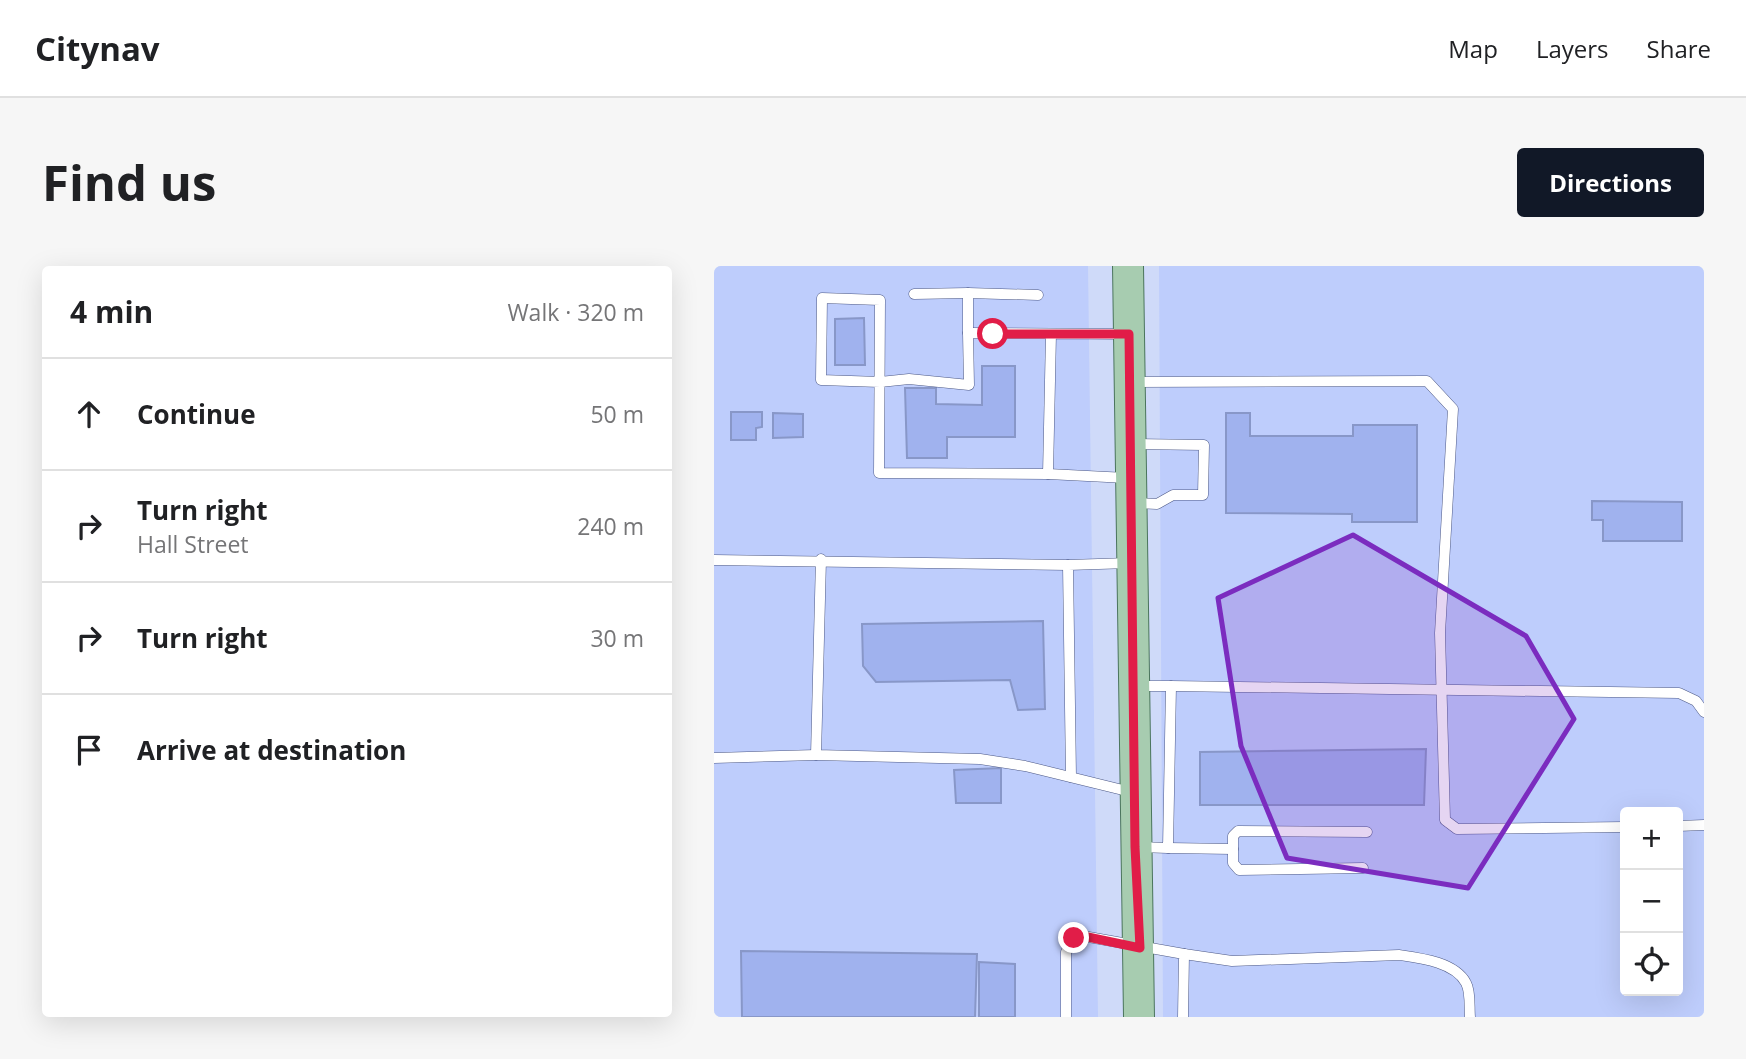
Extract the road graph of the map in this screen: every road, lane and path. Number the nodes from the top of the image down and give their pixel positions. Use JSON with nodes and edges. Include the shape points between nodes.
{"nodes":[{"id":1,"x":1128,"y":266,"type":"edge"},
{"id":2,"x":968,"y":293,"type":"junction"},
{"id":3,"x":914,"y":294,"type":"dead end"},
{"id":4,"x":1038,"y":295,"type":"dead end"},
{"id":5,"x":968,"y":333,"type":"junction"},
{"id":6,"x":1051,"y":334,"type":"junction"},
{"id":7,"x":1129,"y":334,"type":"junction"},
{"id":8,"x":880,"y":382,"type":"junction"},
{"id":9,"x":1128,"y":382,"type":"junction"},
{"id":10,"x":1130,"y":444,"type":"junction"},
{"id":11,"x":1048,"y":474,"type":"junction"},
{"id":12,"x":1132,"y":491,"type":"junction"},
{"id":13,"x":714,"y":559,"type":"edge"},
{"id":14,"x":821,"y":559,"type":"junction"},
{"id":15,"x":1132,"y":563,"type":"junction"},
{"id":16,"x":1068,"y":565,"type":"junction"},
{"id":17,"x":1134,"y":686,"type":"junction"},
{"id":18,"x":1171,"y":686,"type":"junction"},
{"id":19,"x":1441,"y":690,"type":"junction"},
{"id":20,"x":1704,"y":712,"type":"edge"},
{"id":21,"x":816,"y":755,"type":"junction"},
{"id":22,"x":714,"y":758,"type":"edge"},
{"id":23,"x":1071,"y":777,"type":"junction"},
{"id":24,"x":1135,"y":793,"type":"junction"},
{"id":25,"x":1704,"y":825,"type":"edge"},
{"id":26,"x":1683,"y":826,"type":"edge"},
{"id":27,"x":1620,"y":827,"type":"edge"},
{"id":28,"x":1367,"y":832,"type":"dead end"},
{"id":29,"x":1135,"y":847,"type":"junction"},
{"id":30,"x":1168,"y":848,"type":"junction"},
{"id":31,"x":1233,"y":849,"type":"junction"},
{"id":32,"x":1363,"y":868,"type":"dead end"},
{"id":33,"x":1140,"y":948,"type":"junction"},
{"id":34,"x":1184,"y":954,"type":"junction"},
{"id":35,"x":1066,"y":1017,"type":"edge"},
{"id":36,"x":1139,"y":1017,"type":"edge"},
{"id":37,"x":1183,"y":1017,"type":"edge"},
{"id":38,"x":1470,"y":1017,"type":"edge"}],
"edges":[{"from":1,"to":7,"type":"main road"},
{"from":2,"to":3,"type":"lane"},
{"from":2,"to":4,"type":"lane"},
{"from":2,"to":5,"type":"lane"},
{"from":5,"to":6,"type":"lane"},
{"from":5,"to":8,"type":"lane","via":[[969,385],[909,379]]},
{"from":6,"to":7,"type":"lane"},
{"from":6,"to":11,"type":"lane"},
{"from":7,"to":9,"type":"main road"},
{"from":8,"to":8,"type":"lane","via":[[821,380],[822,298],[880,300]]},
{"from":8,"to":11,"type":"lane","via":[[878,473]]},
{"from":9,"to":10,"type":"main road"},
{"from":9,"to":19,"type":"lane","via":[[1427,380],[1452,409]]},
{"from":10,"to":12,"type":"main road"},
{"from":10,"to":12,"type":"lane","via":[[1204,445],[1203,495],[1173,495],[1157,504]]},
{"from":11,"to":12,"type":"lane"},
{"from":12,"to":15,"type":"main road"},
{"from":13,"to":14,"type":"lane"},
{"from":14,"to":16,"type":"lane"},
{"from":14,"to":21,"type":"lane"},
{"from":15,"to":16,"type":"lane"},
{"from":15,"to":17,"type":"main road"},
{"from":16,"to":23,"type":"lane"},
{"from":17,"to":18,"type":"lane"},
{"from":17,"to":24,"type":"main road"},
{"from":18,"to":19,"type":"lane"},
{"from":18,"to":30,"type":"lane"},
{"from":19,"to":20,"type":"lane","via":[[1679,693],[1696,701]]},
{"from":19,"to":27,"type":"lane","via":[[1445,820],[1457,829]]},
{"from":21,"to":22,"type":"lane"},
{"from":21,"to":23,"type":"lane","via":[[980,759]]},
{"from":23,"to":24,"type":"lane"},
{"from":24,"to":29,"type":"main road"},
{"from":25,"to":26,"type":"lane"},
{"from":28,"to":31,"type":"lane","via":[[1238,831]]},
{"from":29,"to":30,"type":"lane"},
{"from":29,"to":33,"type":"main road"},
{"from":30,"to":31,"type":"lane"},
{"from":31,"to":32,"type":"lane","via":[[1233,863],[1240,870]]},
{"from":33,"to":34,"type":"lane"},
{"from":33,"to":35,"type":"lane","via":[[1074,938],[1066,952]]},
{"from":33,"to":36,"type":"main road"},
{"from":34,"to":37,"type":"lane"},
{"from":34,"to":38,"type":"lane","via":[[1232,961],[1417,958],[1443,965],[1463,979],[1468,986]]}]}
